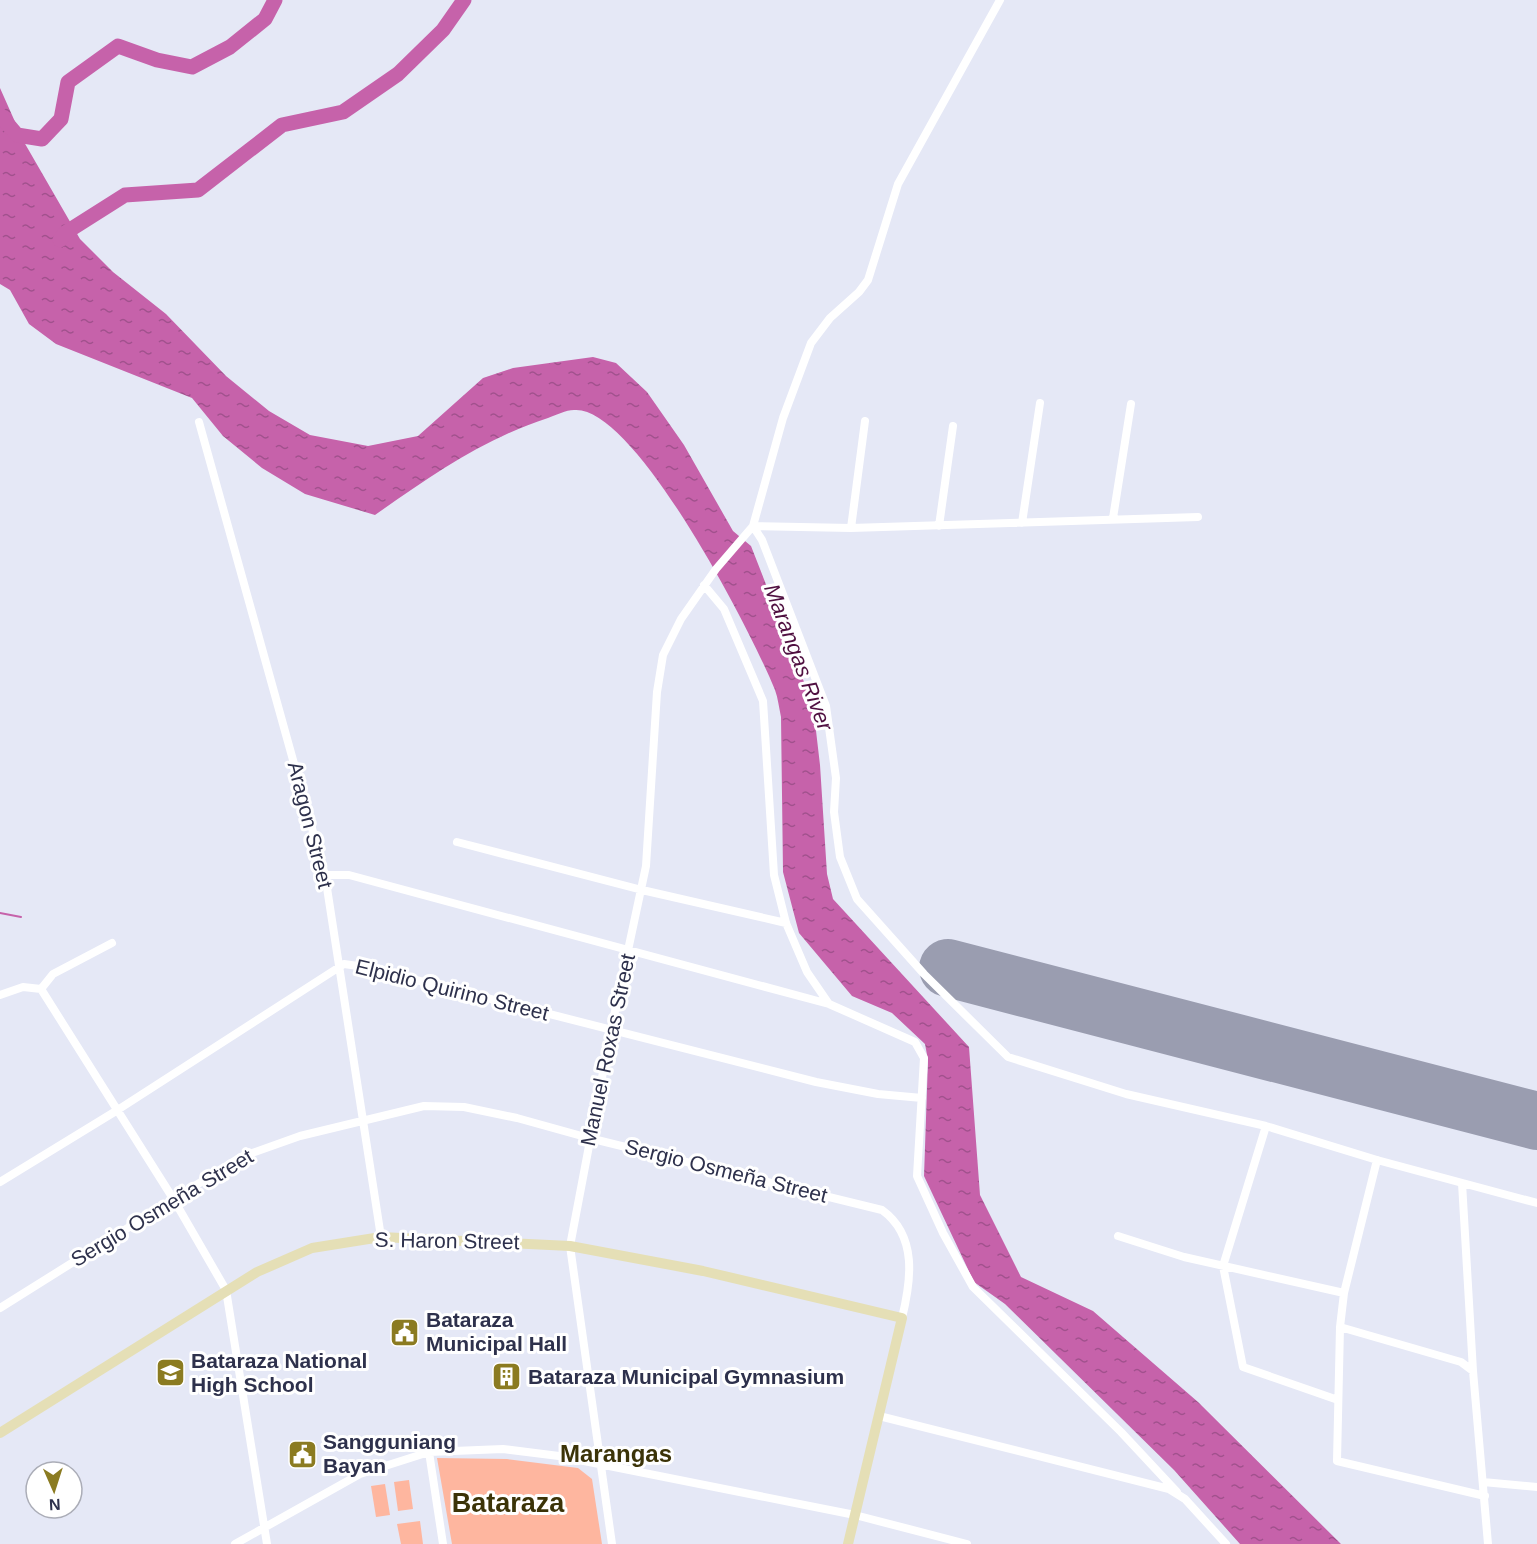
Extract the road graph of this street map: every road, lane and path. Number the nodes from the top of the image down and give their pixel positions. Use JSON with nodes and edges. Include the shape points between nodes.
{"nodes":[{"id":1,"x":1000,"y":0,"type":"edge"},
{"id":2,"x":1040,"y":403,"type":"dead end"},
{"id":3,"x":1131,"y":404,"type":"dead end"},
{"id":4,"x":865,"y":421,"type":"dead end"},
{"id":5,"x":199,"y":422,"type":"dead end"},
{"id":6,"x":953,"y":426,"type":"dead end"},
{"id":7,"x":1198,"y":517,"type":"dead end"},
{"id":8,"x":1113,"y":518,"type":"junction"},
{"id":9,"x":1022,"y":523,"type":"junction"},
{"id":10,"x":753,"y":526,"type":"junction"},
{"id":11,"x":939,"y":526,"type":"junction"},
{"id":12,"x":851,"y":528,"type":"junction"},
{"id":13,"x":704,"y":585,"type":"junction"},
{"id":14,"x":458,"y":842,"type":"dead end"},
{"id":15,"x":325,"y":875,"type":"junction"},
{"id":16,"x":642,"y":890,"type":"junction"},
{"id":17,"x":786,"y":922,"type":"junction"},
{"id":18,"x":112,"y":943,"type":"dead end"},
{"id":19,"x":629,"y":952,"type":"junction"},
{"id":20,"x":339,"y":965,"type":"junction"},
{"id":21,"x":41,"y":990,"type":"junction"},
{"id":22,"x":0,"y":995,"type":"edge"},
{"id":23,"x":830,"y":1004,"type":"junction"},
{"id":24,"x":611,"y":1030,"type":"junction"},
{"id":25,"x":922,"y":1098,"type":"junction"},
{"id":26,"x":116,"y":1111,"type":"junction"},
{"id":27,"x":362,"y":1120,"type":"junction"},
{"id":28,"x":1266,"y":1126,"type":"junction"},
{"id":29,"x":589,"y":1138,"type":"junction"},
{"id":30,"x":1377,"y":1160,"type":"junction"},
{"id":31,"x":0,"y":1182,"type":"edge"},
{"id":32,"x":1462,"y":1184,"type":"junction"},
{"id":33,"x":174,"y":1200,"type":"junction"},
{"id":34,"x":1537,"y":1203,"type":"edge"},
{"id":35,"x":1118,"y":1236,"type":"dead end"},
{"id":36,"x":381,"y":1237,"type":"junction"},
{"id":37,"x":570,"y":1246,"type":"junction"},
{"id":38,"x":1223,"y":1266,"type":"junction"},
{"id":39,"x":226,"y":1290,"type":"junction"},
{"id":40,"x":1344,"y":1293,"type":"junction"},
{"id":41,"x":0,"y":1308,"type":"edge"},
{"id":42,"x":902,"y":1318,"type":"junction"},
{"id":43,"x":1340,"y":1327,"type":"junction"},
{"id":44,"x":1473,"y":1371,"type":"junction"},
{"id":45,"x":1338,"y":1400,"type":"junction"},
{"id":46,"x":879,"y":1416,"type":"junction"},
{"id":47,"x":0,"y":1433,"type":"edge"},
{"id":48,"x":429,"y":1452,"type":"junction"},
{"id":49,"x":601,"y":1465,"type":"junction"},
{"id":50,"x":1483,"y":1482,"type":"junction"},
{"id":51,"x":1537,"y":1487,"type":"edge"},
{"id":52,"x":1177,"y":1492,"type":"junction"},
{"id":53,"x":1485,"y":1496,"type":"junction"},
{"id":54,"x":855,"y":1515,"type":"junction"},
{"id":55,"x":264,"y":1526,"type":"junction"},
{"id":56,"x":235,"y":1544,"type":"edge"},
{"id":57,"x":267,"y":1544,"type":"edge"},
{"id":58,"x":443,"y":1544,"type":"edge"},
{"id":59,"x":612,"y":1544,"type":"edge"},
{"id":60,"x":848,"y":1544,"type":"edge"},
{"id":61,"x":967,"y":1544,"type":"edge"},
{"id":62,"x":1226,"y":1544,"type":"edge"},
{"id":63,"x":1488,"y":1544,"type":"edge"}],
"edges":[{"from":1,"to":10,"type":"street","via":[[898,184],[868,280],[811,343],[783,418]]},
{"from":2,"to":9,"type":"street"},
{"from":3,"to":8,"type":"street"},
{"from":4,"to":12,"type":"street"},
{"from":5,"to":15,"type":"street","name":"Aragon Street"},
{"from":6,"to":11,"type":"street"},
{"from":7,"to":8,"type":"street"},
{"from":8,"to":9,"type":"street"},
{"from":9,"to":11,"type":"street"},
{"from":10,"to":12,"type":"street"},
{"from":10,"to":13,"type":"street","name":"Manuel Roxas Street"},
{"from":10,"to":28,"type":"street","via":[[762,540],[826,706],[836,778],[834,812],[840,857],[857,899],[924,974],[1008,1057],[1126,1094]]},
{"from":11,"to":12,"type":"street"},
{"from":13,"to":16,"type":"street","name":"Manuel Roxas Street","via":[[663,655]]},
{"from":13,"to":17,"type":"street","via":[[724,609],[764,701],[770,843]]},
{"from":14,"to":16,"type":"street"},
{"from":15,"to":19,"type":"street","via":[[349,875]]},
{"from":15,"to":20,"type":"street","name":"Aragon Street"},
{"from":16,"to":17,"type":"street"},
{"from":16,"to":19,"type":"street","name":"Manuel Roxas Street"},
{"from":17,"to":23,"type":"street","via":[[807,972]]},
{"from":18,"to":21,"type":"street","via":[[53,974]]},
{"from":19,"to":23,"type":"street"},
{"from":19,"to":24,"type":"street","name":"Manuel Roxas Street"},
{"from":20,"to":24,"type":"street","name":"Elpidio Quirino Street","via":[[365,966]]},
{"from":20,"to":26,"type":"street","name":"Elpidio Quirino Street"},
{"from":20,"to":27,"type":"street","name":"Aragon Street"},
{"from":21,"to":22,"type":"street","via":[[23,987]]},
{"from":21,"to":26,"type":"street"},
{"from":23,"to":25,"type":"street","via":[[915,1042],[924,1058]]},
{"from":24,"to":25,"type":"street","name":"Elpidio Quirino Street","via":[[816,1082]]},
{"from":24,"to":29,"type":"street","name":"Manuel Roxas Street"},
{"from":25,"to":52,"type":"street","via":[[917,1176],[973,1287]]},
{"from":26,"to":31,"type":"street","name":"Elpidio Quirino Street"},
{"from":26,"to":33,"type":"street"},
{"from":27,"to":29,"type":"street","name":"Sergio Osmeña Street","via":[[424,1106],[464,1107]]},
{"from":27,"to":33,"type":"street","name":"Sergio Osmeña Street","via":[[262,1148]]},
{"from":27,"to":36,"type":"street","name":"Aragon Street"},
{"from":28,"to":30,"type":"street"},
{"from":28,"to":38,"type":"street"},
{"from":29,"to":37,"type":"street","name":"Manuel Roxas Street"},
{"from":29,"to":42,"type":"street","name":"Sergio Osmeña Street","via":[[869,1206],[891,1217],[900,1231],[911,1271]]},
{"from":30,"to":32,"type":"street"},
{"from":30,"to":40,"type":"street"},
{"from":32,"to":34,"type":"street"},
{"from":32,"to":44,"type":"street"},
{"from":33,"to":39,"type":"street"},
{"from":33,"to":41,"type":"street","name":"Sergio Osmeña Street"},
{"from":35,"to":38,"type":"street"},
{"from":36,"to":37,"type":"street","name":"S. Haron Street"},
{"from":36,"to":39,"type":"street","name":"S. Haron Street","via":[[298,1252]]},
{"from":37,"to":42,"type":"street","name":"S. Haron Street","via":[[703,1271]]},
{"from":37,"to":49,"type":"street","name":"Manuel Roxas Street"},
{"from":38,"to":40,"type":"street"},
{"from":38,"to":45,"type":"street","via":[[1243,1367]]},
{"from":39,"to":47,"type":"street","name":"S. Haron Street"},
{"from":39,"to":55,"type":"street"},
{"from":40,"to":43,"type":"street"},
{"from":42,"to":46,"type":"street"},
{"from":43,"to":44,"type":"street","via":[[1461,1362]]},
{"from":43,"to":45,"type":"street"},
{"from":44,"to":50,"type":"street"},
{"from":45,"to":53,"type":"street","via":[[1336,1461]]},
{"from":46,"to":52,"type":"street"},
{"from":46,"to":54,"type":"street"},
{"from":48,"to":49,"type":"street","via":[[503,1449]]},
{"from":48,"to":55,"type":"street","via":[[344,1481]]},
{"from":48,"to":58,"type":"street"},
{"from":49,"to":54,"type":"street"},
{"from":49,"to":59,"type":"street","name":"Manuel Roxas Street"},
{"from":50,"to":51,"type":"street"},
{"from":50,"to":53,"type":"street"},
{"from":52,"to":62,"type":"street"},
{"from":53,"to":63,"type":"street"},
{"from":54,"to":60,"type":"street"},
{"from":54,"to":61,"type":"street"},
{"from":55,"to":56,"type":"street"},
{"from":55,"to":57,"type":"street"}]}
